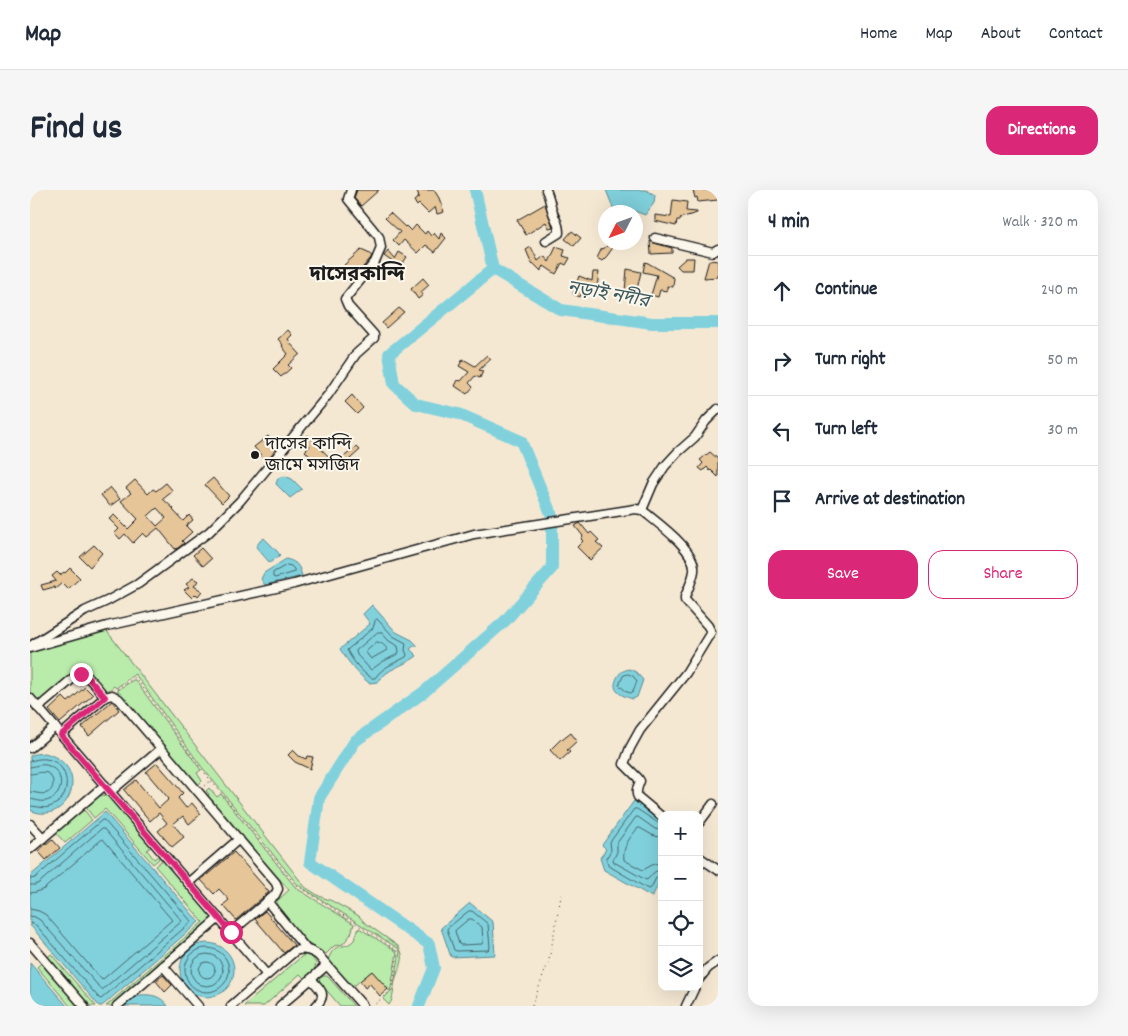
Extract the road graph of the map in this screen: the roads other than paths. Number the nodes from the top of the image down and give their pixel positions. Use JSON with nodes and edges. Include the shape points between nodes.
{"nodes":[{"id":1,"x":351,"y":190,"type":"edge"},
{"id":2,"x":546,"y":190,"type":"edge"},
{"id":3,"x":655,"y":238,"type":"dead end"},
{"id":4,"x":546,"y":241,"type":"dead end"},
{"id":5,"x":718,"y":249,"type":"edge"},
{"id":6,"x":718,"y":408,"type":"edge"},
{"id":7,"x":639,"y":509,"type":"junction"},
{"id":8,"x":30,"y":647,"type":"edge"},
{"id":9,"x":108,"y":696,"type":"junction"},
{"id":10,"x":30,"y":698,"type":"edge"},
{"id":11,"x":38,"y":708,"type":"junction"},
{"id":12,"x":54,"y":727,"type":"junction"},
{"id":13,"x":61,"y":735,"type":"junction"},
{"id":14,"x":30,"y":748,"type":"edge"},
{"id":15,"x":161,"y":748,"type":"junction"},
{"id":16,"x":105,"y":785,"type":"junction"},
{"id":17,"x":110,"y":792,"type":"junction"},
{"id":18,"x":713,"y":804,"type":"dead end"},
{"id":19,"x":658,"y":814,"type":"edge"},
{"id":20,"x":703,"y":818,"type":"edge"},
{"id":21,"x":30,"y":824,"type":"edge"},
{"id":22,"x":43,"y":838,"type":"junction"},
{"id":23,"x":238,"y":839,"type":"junction"},
{"id":24,"x":30,"y":850,"type":"edge"},
{"id":25,"x":703,"y":860,"type":"edge"},
{"id":26,"x":718,"y":870,"type":"edge"},
{"id":27,"x":188,"y":883,"type":"junction"},
{"id":28,"x":267,"y":902,"type":"junction"},
{"id":29,"x":219,"y":918,"type":"junction"},
{"id":30,"x":231,"y":932,"type":"junction"},
{"id":31,"x":30,"y":943,"type":"edge"},
{"id":32,"x":306,"y":949,"type":"junction"},
{"id":33,"x":718,"y":961,"type":"edge"},
{"id":34,"x":327,"y":965,"type":"junction"},
{"id":35,"x":163,"y":966,"type":"junction"},
{"id":36,"x":703,"y":974,"type":"edge"},
{"id":37,"x":267,"y":975,"type":"junction"},
{"id":38,"x":311,"y":979,"type":"junction"},
{"id":39,"x":693,"y":991,"type":"edge"},
{"id":40,"x":84,"y":1006,"type":"edge"},
{"id":41,"x":117,"y":1006,"type":"edge"},
{"id":42,"x":198,"y":1006,"type":"edge"},
{"id":43,"x":231,"y":1006,"type":"edge"},
{"id":44,"x":280,"y":1006,"type":"edge"},
{"id":45,"x":316,"y":1006,"type":"edge"},
{"id":46,"x":363,"y":1006,"type":"edge"},
{"id":47,"x":686,"y":1006,"type":"edge"}],
"edges":[{"from":1,"to":8,"type":"street","via":[[348,199],[379,237],[381,248],[375,262],[345,299],[374,338],[356,354],[328,396],[209,532],[138,584],[85,611]]},
{"from":2,"to":4,"type":"street","via":[[559,224],[559,233]]},
{"from":3,"to":5,"type":"street","via":[[713,252]]},
{"from":6,"to":7,"type":"street","via":[[695,437],[665,466]]},
{"from":7,"to":8,"type":"street","via":[[474,534],[294,584],[107,626]]},
{"from":7,"to":19,"type":"street","via":[[684,546],[694,569],[685,600],[711,632],[686,674],[640,730],[624,762],[640,781],[638,797]]},
{"from":9,"to":11,"type":"street","via":[[88,678],[78,674]]},
{"from":9,"to":13,"type":"street"},
{"from":9,"to":15,"type":"street","via":[[119,699]]},
{"from":10,"to":11,"type":"street"},
{"from":11,"to":12,"type":"street"},
{"from":12,"to":13,"type":"street"},
{"from":12,"to":14,"type":"street"},
{"from":13,"to":16,"type":"street"},
{"from":15,"to":17,"type":"street"},
{"from":15,"to":23,"type":"street"},
{"from":16,"to":17,"type":"street"},
{"from":16,"to":22,"type":"street"},
{"from":17,"to":27,"type":"street"},
{"from":18,"to":20,"type":"street"},
{"from":21,"to":22,"type":"street"},
{"from":22,"to":24,"type":"street"},
{"from":23,"to":27,"type":"street"},
{"from":23,"to":28,"type":"street","via":[[276,883],[278,889]]},
{"from":25,"to":26,"type":"street"},
{"from":27,"to":29,"type":"street"},
{"from":28,"to":30,"type":"street"},
{"from":28,"to":32,"type":"street"},
{"from":29,"to":30,"type":"street"},
{"from":29,"to":35,"type":"street"},
{"from":30,"to":37,"type":"street"},
{"from":31,"to":40,"type":"street"},
{"from":32,"to":34,"type":"street"},
{"from":32,"to":37,"type":"street","via":[[295,951]]},
{"from":33,"to":36,"type":"street"},
{"from":34,"to":38,"type":"street"},
{"from":34,"to":46,"type":"street"},
{"from":35,"to":41,"type":"street"},
{"from":35,"to":42,"type":"street"},
{"from":37,"to":43,"type":"street"},
{"from":38,"to":44,"type":"street"},
{"from":38,"to":45,"type":"street","via":[[323,996]]},
{"from":39,"to":47,"type":"street"}]}
